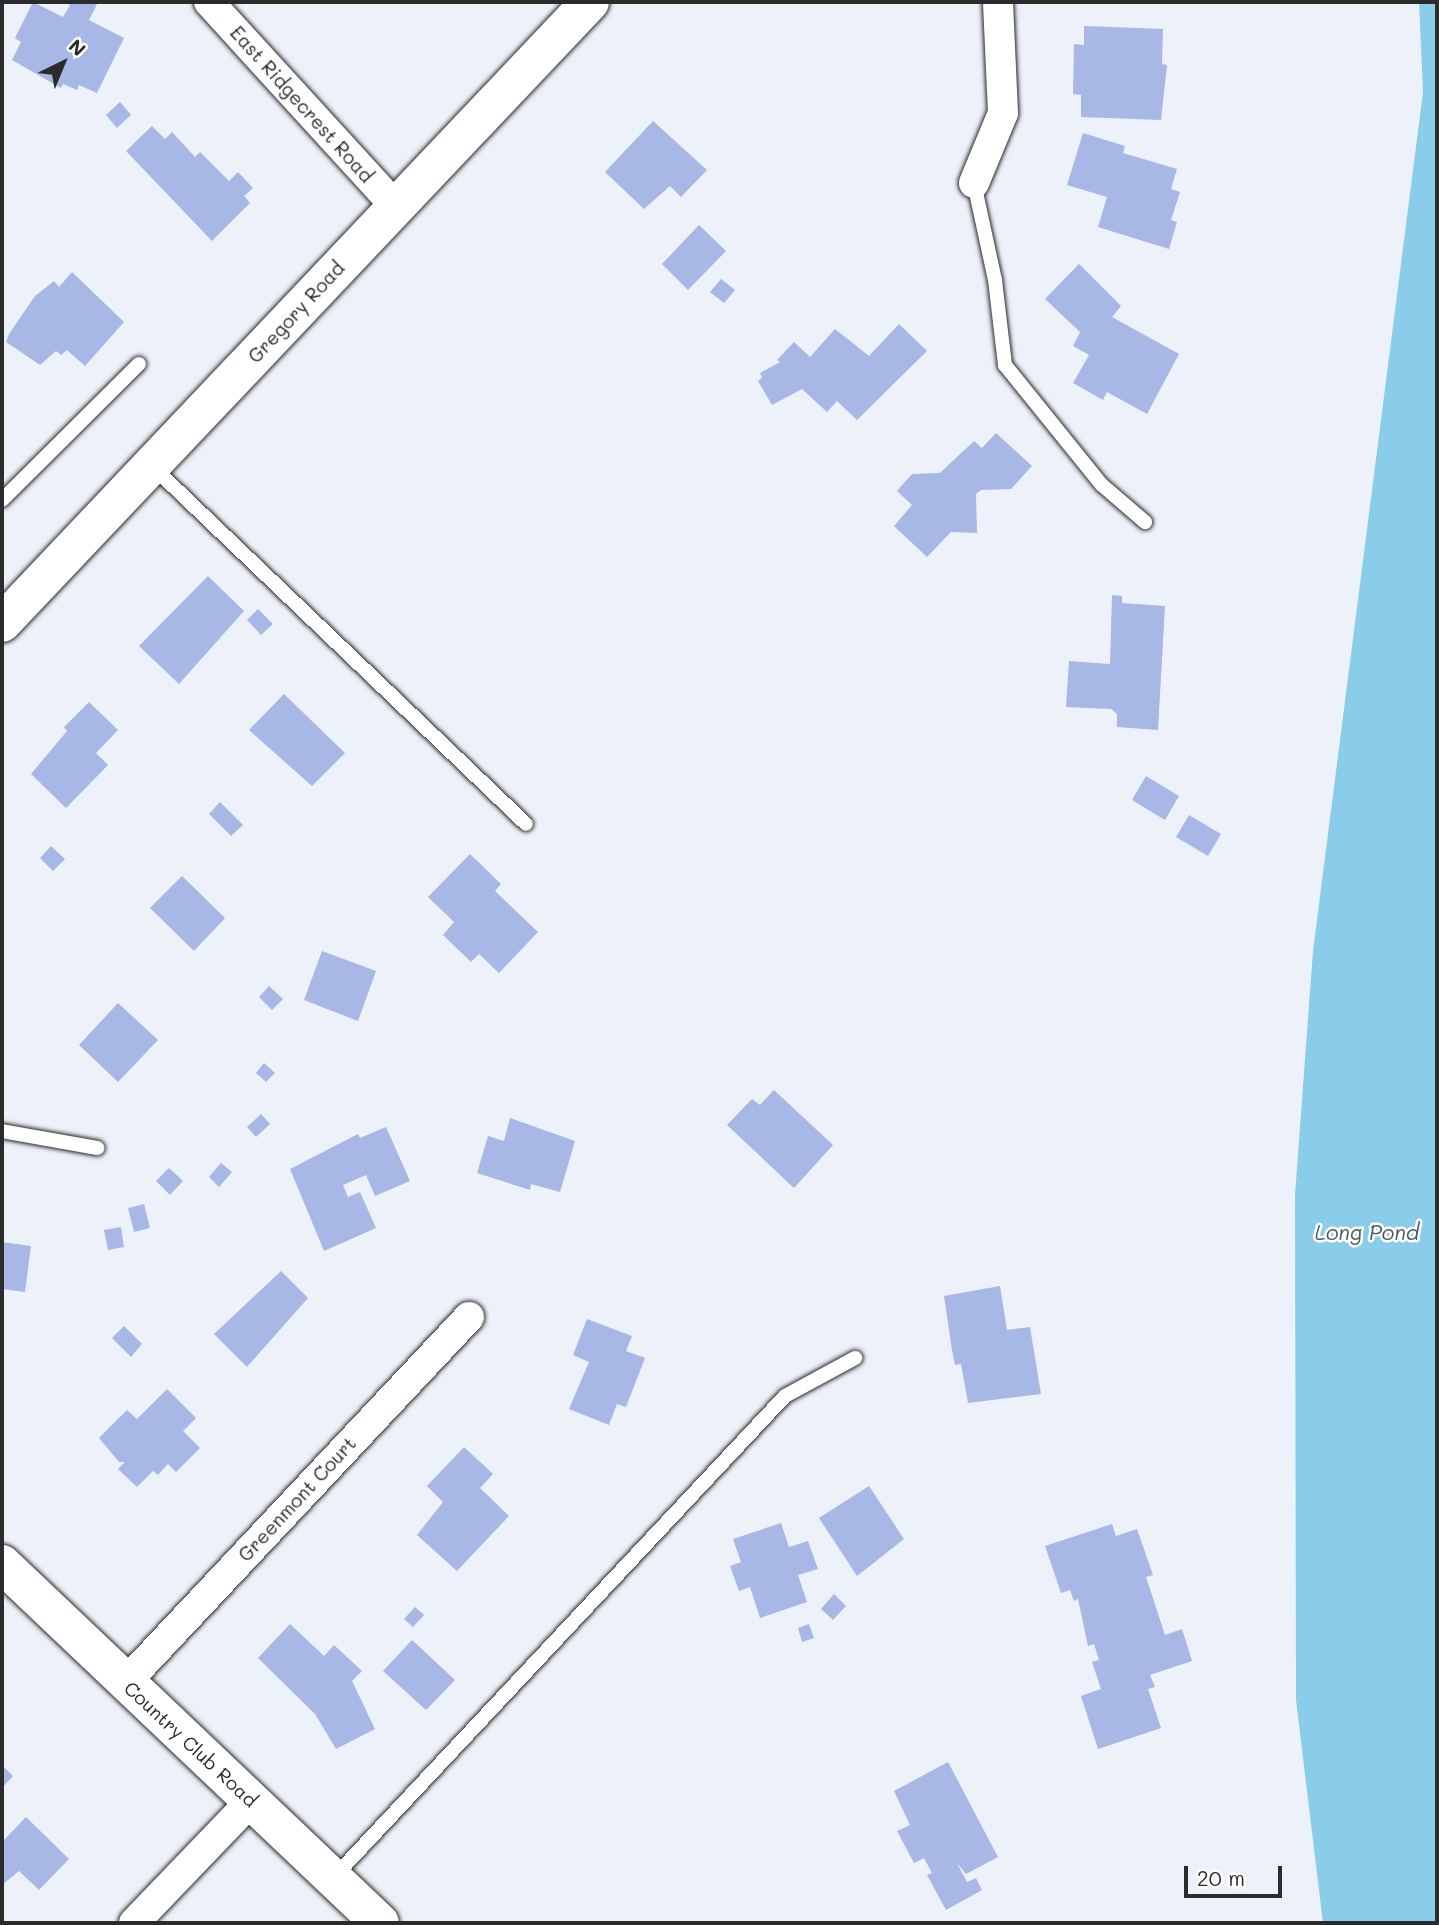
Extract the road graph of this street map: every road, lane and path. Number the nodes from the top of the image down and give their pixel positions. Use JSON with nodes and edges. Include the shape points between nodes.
{"nodes":[{"id":1,"x":209,"y":2,"type":"edge"},
{"id":2,"x":590,"y":2,"type":"edge"},
{"id":3,"x":998,"y":2,"type":"edge"},
{"id":4,"x":974,"y":183,"type":"joint"},
{"id":5,"x":395,"y":206,"type":"junction"},
{"id":6,"x":139,"y":364,"type":"dead end"},
{"id":7,"x":153,"y":466,"type":"junction"},
{"id":8,"x":2,"y":500,"type":"edge"},
{"id":9,"x":1145,"y":522,"type":"dead end"},
{"id":10,"x":2,"y":623,"type":"edge"},
{"id":11,"x":526,"y":824,"type":"dead end"},
{"id":12,"x":2,"y":1131,"type":"edge"},
{"id":13,"x":97,"y":1149,"type":"dead end"},
{"id":14,"x":469,"y":1317,"type":"dead end"},
{"id":15,"x":855,"y":1358,"type":"dead end"},
{"id":16,"x":2,"y":1564,"type":"edge"},
{"id":17,"x":126,"y":1682,"type":"junction"},
{"id":18,"x":251,"y":1801,"type":"junction"},
{"id":19,"x":333,"y":1878,"type":"junction"},
{"id":20,"x":134,"y":1923,"type":"edge"},
{"id":21,"x":380,"y":1923,"type":"edge"}],
"edges":[{"from":1,"to":5,"type":"street","name":"East Ridgecrest Road"},
{"from":2,"to":5,"type":"street","name":"Gregory Road"},
{"from":3,"to":4,"type":"street","via":[[1003,113]]},
{"from":4,"to":9,"type":"lane","via":[[995,280],[1005,365],[1101,485]]},
{"from":5,"to":7,"type":"street","name":"Gregory Road"},
{"from":6,"to":8,"type":"lane"},
{"from":7,"to":10,"type":"street","name":"Gregory Road"},
{"from":7,"to":11,"type":"lane"},
{"from":12,"to":13,"type":"lane"},
{"from":14,"to":17,"type":"street","name":"Greenmont Court"},
{"from":15,"to":19,"type":"lane","via":[[785,1396]]},
{"from":16,"to":17,"type":"street","name":"Country Club Road"},
{"from":17,"to":18,"type":"street","name":"Country Club Road"},
{"from":18,"to":19,"type":"street","name":"Country Club Road"},
{"from":18,"to":20,"type":"street"},
{"from":19,"to":21,"type":"street","name":"Country Club Road"}]}
